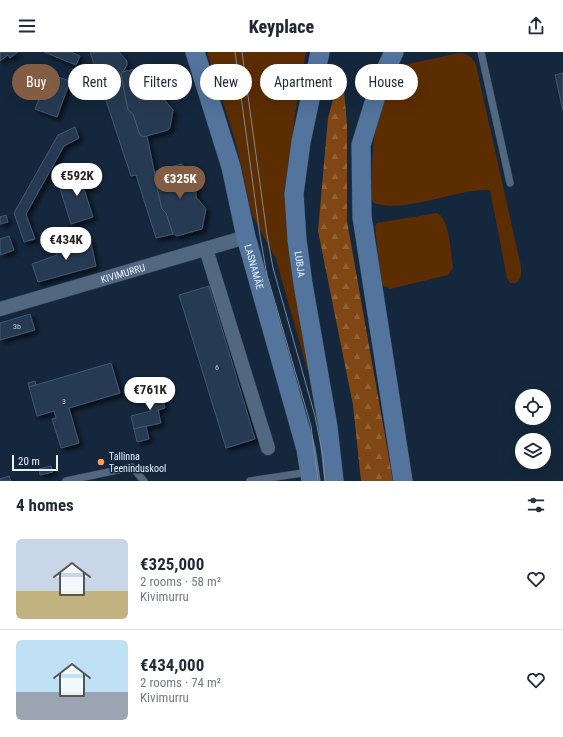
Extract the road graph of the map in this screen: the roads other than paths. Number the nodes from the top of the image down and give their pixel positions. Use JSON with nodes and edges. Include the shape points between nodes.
{"nodes":[{"id":1,"x":196,"y":52,"type":"edge"},
{"id":2,"x":320,"y":52,"type":"edge"},
{"id":3,"x":394,"y":52,"type":"edge"},
{"id":4,"x":398,"y":52,"type":"edge"},
{"id":5,"x":481,"y":52,"type":"edge"},
{"id":6,"x":510,"y":182,"type":"dead end"},
{"id":7,"x":246,"y":237,"type":"junction"},
{"id":8,"x":206,"y":249,"type":"junction"},
{"id":9,"x":0,"y":309,"type":"edge"},
{"id":10,"x":330,"y":444,"type":"junction"},
{"id":11,"x":268,"y":448,"type":"dead end"},
{"id":12,"x":311,"y":476,"type":"edge"},
{"id":13,"x":66,"y":481,"type":"edge"},
{"id":14,"x":144,"y":481,"type":"edge"},
{"id":15,"x":250,"y":481,"type":"edge"},
{"id":16,"x":334,"y":481,"type":"edge"},
{"id":17,"x":403,"y":481,"type":"edge"}],
"edges":[{"from":1,"to":7,"type":"street","name":"LASNAMÄE","via":[[231,167]]},
{"from":2,"to":10,"type":"street","name":"LUBJA","via":[[301,142],[294,194],[303,284]]},
{"from":3,"to":4,"type":"lane"},
{"from":3,"to":17,"type":"street","via":[[381,80],[361,145],[362,217]]},
{"from":5,"to":6,"type":"lane"},
{"from":7,"to":8,"type":"street","name":"KIVIMURRU"},
{"from":7,"to":12,"type":"street","name":"LASNAMÄE"},
{"from":8,"to":9,"type":"street","name":"KIVIMURRU"},
{"from":8,"to":11,"type":"street"},
{"from":10,"to":12,"type":"street"},
{"from":10,"to":16,"type":"street"},
{"from":12,"to":15,"type":"lane"},
{"from":13,"to":14,"type":"lane","via":[[132,467]]}]}
